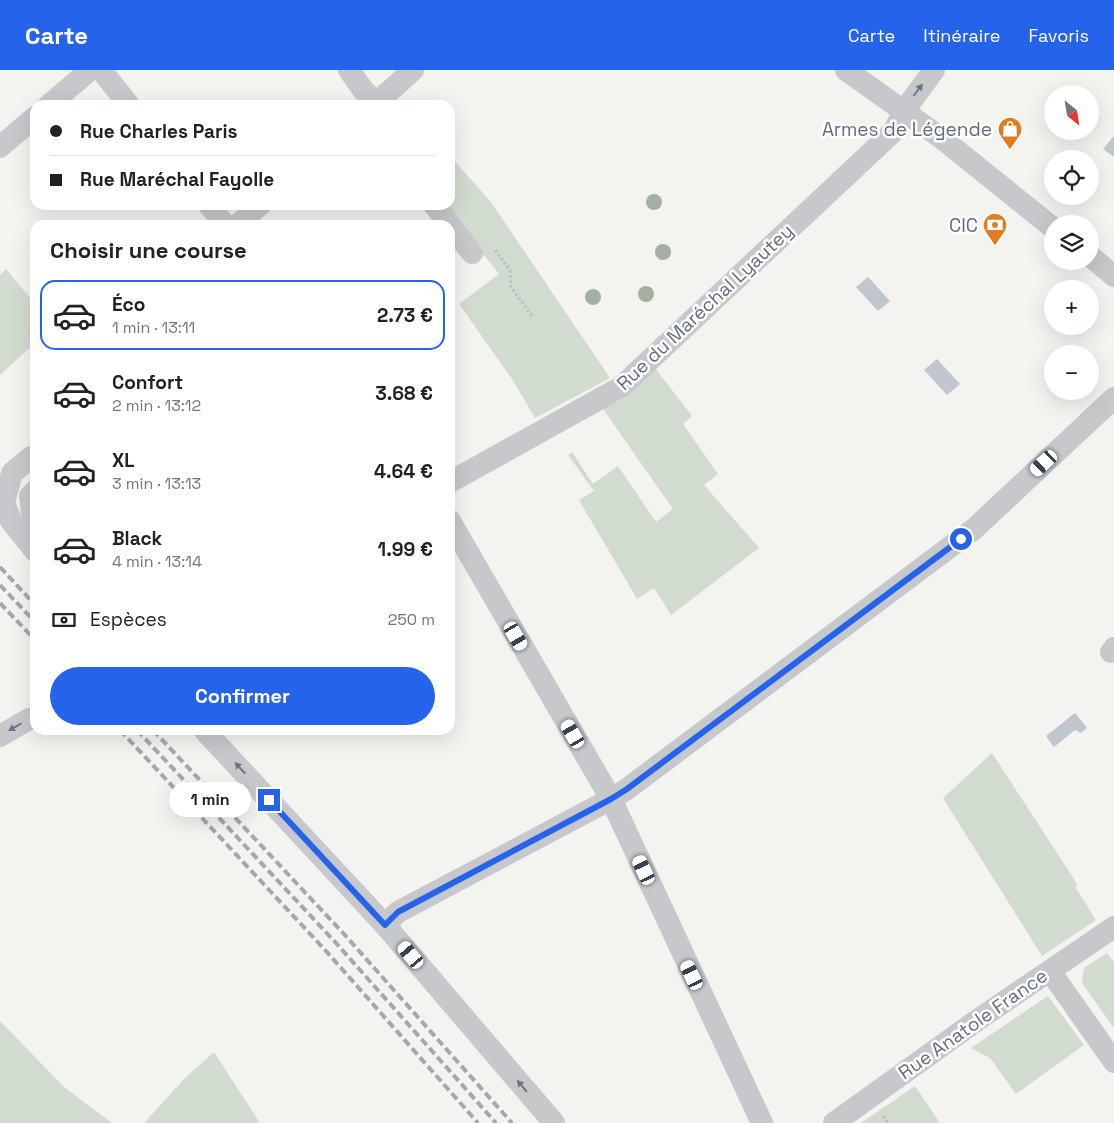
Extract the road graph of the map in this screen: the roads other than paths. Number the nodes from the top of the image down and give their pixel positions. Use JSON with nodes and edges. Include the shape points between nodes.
{"nodes":[{"id":1,"x":90,"y":70,"type":"edge"},
{"id":2,"x":101,"y":70,"type":"edge"},
{"id":3,"x":349,"y":70,"type":"edge"},
{"id":4,"x":413,"y":70,"type":"edge"},
{"id":5,"x":846,"y":70,"type":"edge"},
{"id":6,"x":934,"y":70,"type":"edge"},
{"id":7,"x":55,"y":100,"type":"edge"},
{"id":8,"x":125,"y":100,"type":"edge"},
{"id":9,"x":372,"y":100,"type":"edge"},
{"id":10,"x":379,"y":100,"type":"edge"},
{"id":11,"x":904,"y":111,"type":"junction"},
{"id":12,"x":30,"y":121,"type":"edge"},
{"id":13,"x":0,"y":146,"type":"edge"},
{"id":14,"x":213,"y":210,"type":"edge"},
{"id":15,"x":254,"y":210,"type":"edge"},
{"id":16,"x":438,"y":210,"type":"edge"},
{"id":17,"x":221,"y":220,"type":"edge"},
{"id":18,"x":242,"y":220,"type":"edge"},
{"id":19,"x":446,"y":220,"type":"edge"},
{"id":20,"x":1044,"y":220,"type":"edge"},
{"id":21,"x":455,"y":231,"type":"edge"},
{"id":22,"x":472,"y":253,"type":"dead end"},
{"id":23,"x":1099,"y":264,"type":"edge"},
{"id":24,"x":1114,"y":276,"type":"edge"},
{"id":25,"x":1114,"y":398,"type":"edge"},
{"id":26,"x":30,"y":459,"type":"edge"},
{"id":27,"x":455,"y":479,"type":"edge"},
{"id":28,"x":455,"y":530,"type":"edge"},
{"id":29,"x":30,"y":542,"type":"edge"},
{"id":30,"x":29,"y":719,"type":"dead end"},
{"id":31,"x":209,"y":735,"type":"edge"},
{"id":32,"x":0,"y":736,"type":"edge"},
{"id":33,"x":611,"y":799,"type":"junction"},
{"id":34,"x":385,"y":925,"type":"junction"},
{"id":35,"x":1114,"y":928,"type":"edge"},
{"id":36,"x":1050,"y":971,"type":"junction"},
{"id":37,"x":1114,"y":1062,"type":"edge"},
{"id":38,"x":554,"y":1123,"type":"edge"},
{"id":39,"x":762,"y":1123,"type":"edge"},
{"id":40,"x":834,"y":1123,"type":"edge"}],
"edges":[{"from":1,"to":7,"type":"street"},
{"from":2,"to":8,"type":"street"},
{"from":3,"to":9,"type":"street"},
{"from":4,"to":10,"type":"street"},
{"from":5,"to":11,"type":"street"},
{"from":11,"to":6,"type":"street","name":"Rue du Maréchal Lyautey","one_way":true},
{"from":11,"to":20,"type":"street"},
{"from":11,"to":27,"type":"street","name":"Rue du Maréchal Lyautey","via":[[894,131],[622,387]]},
{"from":12,"to":13,"type":"street"},
{"from":14,"to":17,"type":"street"},
{"from":15,"to":18,"type":"street"},
{"from":16,"to":19,"type":"street"},
{"from":21,"to":22,"type":"street"},
{"from":23,"to":24,"type":"street"},
{"from":25,"to":33,"type":"street","via":[[974,529]]},
{"from":26,"to":29,"type":"street","via":[[12,473],[4,502],[10,521]]},
{"from":28,"to":33,"type":"street"},
{"from":30,"to":32,"type":"street","one_way":true},
{"from":34,"to":31,"type":"street","one_way":true},
{"from":33,"to":34,"type":"street","via":[[398,912]]},
{"from":33,"to":39,"type":"street"},
{"from":38,"to":34,"type":"street","one_way":true},
{"from":35,"to":36,"type":"street","name":"Rue Anatole France"},
{"from":36,"to":37,"type":"street"},
{"from":36,"to":40,"type":"street","name":"Rue Anatole France"}]}
